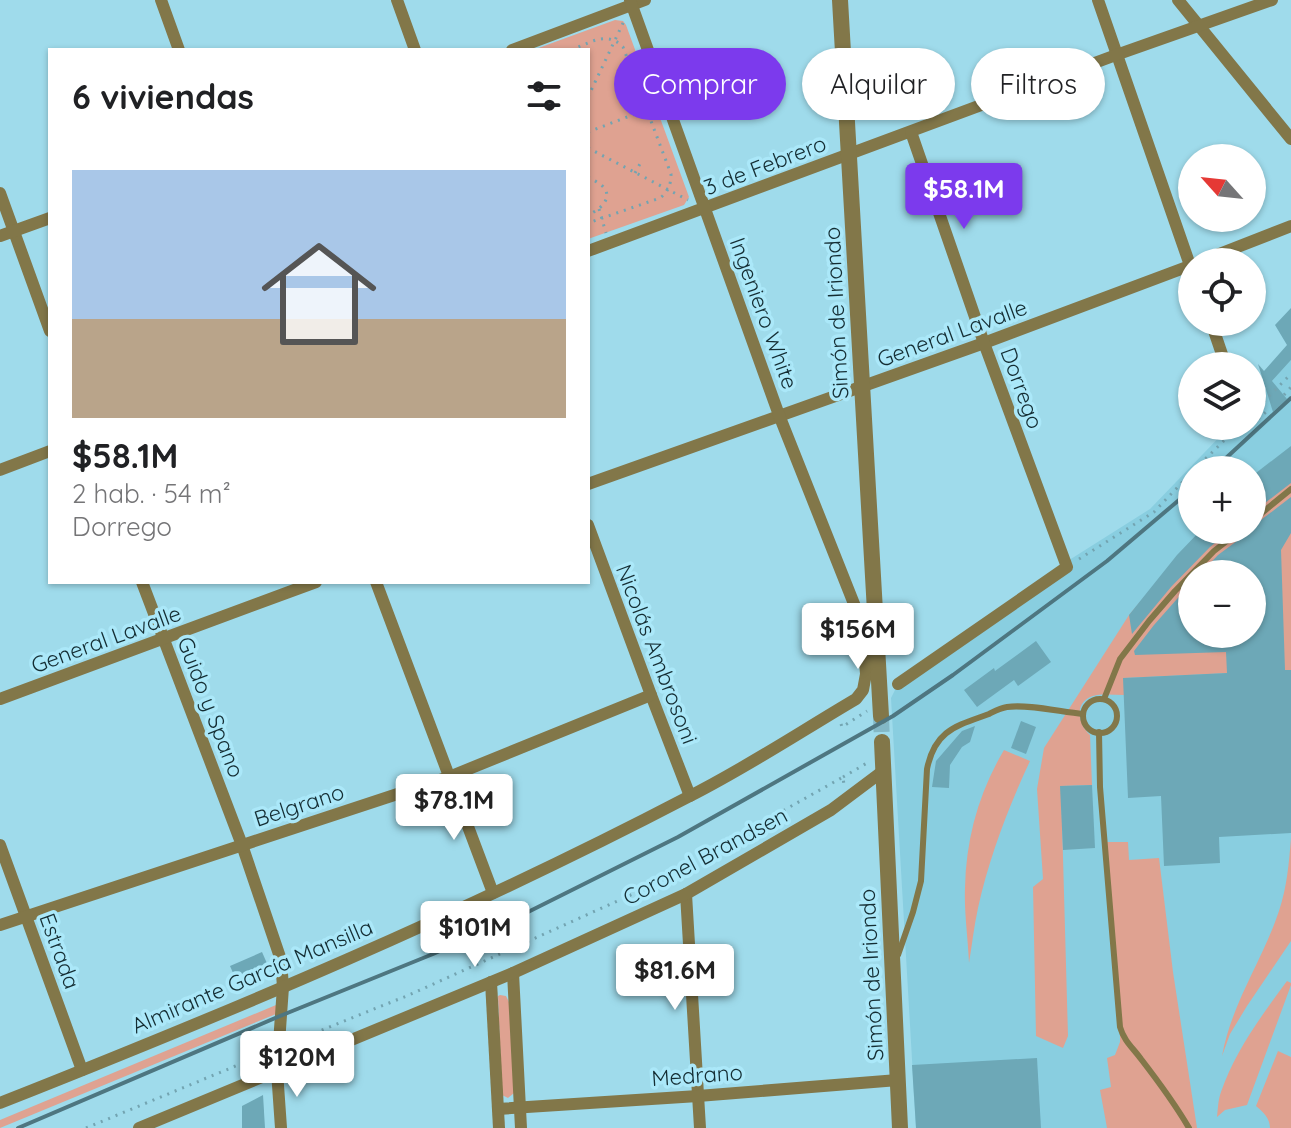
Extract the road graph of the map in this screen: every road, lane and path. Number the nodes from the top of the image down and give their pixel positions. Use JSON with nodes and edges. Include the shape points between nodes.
{"nodes":[{"id":1,"x":161,"y":0,"type":"edge"},
{"id":2,"x":397,"y":0,"type":"edge"},
{"id":3,"x":645,"y":0,"type":"edge"},
{"id":4,"x":840,"y":0,"type":"edge"},
{"id":5,"x":1098,"y":0,"type":"edge"},
{"id":6,"x":1178,"y":0,"type":"edge"},
{"id":7,"x":1272,"y":0,"type":"edge"},
{"id":8,"x":631,"y":3,"type":"edge"},
{"id":9,"x":1199,"y":25,"type":"junction"},
{"id":10,"x":615,"y":40,"type":"junction"},
{"id":11,"x":178,"y":48,"type":"edge"},
{"id":12,"x":414,"y":48,"type":"edge"},
{"id":13,"x":517,"y":48,"type":"edge"},
{"id":14,"x":576,"y":48,"type":"edge"},
{"id":15,"x":623,"y":48,"type":"edge"},
{"id":16,"x":647,"y":48,"type":"edge"},
{"id":17,"x":1116,"y":55,"type":"junction"},
{"id":18,"x":590,"y":93,"type":"edge"},
{"id":19,"x":622,"y":120,"type":"edge"},
{"id":20,"x":651,"y":120,"type":"edge"},
{"id":21,"x":673,"y":120,"type":"edge"},
{"id":22,"x":911,"y":132,"type":"junction"},
{"id":23,"x":590,"y":133,"type":"edge"},
{"id":24,"x":1291,"y":139,"type":"edge"},
{"id":25,"x":590,"y":147,"type":"edge"},
{"id":26,"x":849,"y":154,"type":"junction"},
{"id":27,"x":642,"y":160,"type":"dead end"},
{"id":28,"x":635,"y":173,"type":"junction"},
{"id":29,"x":590,"y":178,"type":"edge"},
{"id":30,"x":668,"y":190,"type":"junction"},
{"id":31,"x":0,"y":193,"type":"edge"},
{"id":32,"x":599,"y":209,"type":"junction"},
{"id":33,"x":705,"y":209,"type":"junction"},
{"id":34,"x":590,"y":214,"type":"edge"},
{"id":35,"x":602,"y":218,"type":"junction"},
{"id":36,"x":48,"y":219,"type":"edge"},
{"id":37,"x":590,"y":222,"type":"edge"},
{"id":38,"x":1291,"y":226,"type":"edge"},
{"id":39,"x":14,"y":231,"type":"junction"},
{"id":40,"x":0,"y":236,"type":"edge"},
{"id":41,"x":609,"y":244,"type":"junction"},
{"id":42,"x":1186,"y":248,"type":"edge"},
{"id":43,"x":1237,"y":248,"type":"edge"},
{"id":44,"x":590,"y":250,"type":"edge"},
{"id":45,"x":1178,"y":272,"type":"edge"},
{"id":46,"x":48,"y":325,"type":"edge"},
{"id":47,"x":984,"y":343,"type":"junction"},
{"id":48,"x":1291,"y":374,"type":"edge"},
{"id":49,"x":862,"y":386,"type":"junction"},
{"id":50,"x":1291,"y":387,"type":"edge"},
{"id":51,"x":1284,"y":395,"type":"dead end"},
{"id":52,"x":1266,"y":399,"type":"edge"},
{"id":53,"x":779,"y":415,"type":"junction"},
{"id":54,"x":1225,"y":440,"type":"edge"},
{"id":55,"x":48,"y":452,"type":"edge"},
{"id":56,"x":1208,"y":456,"type":"edge"},
{"id":57,"x":0,"y":470,"type":"edge"},
{"id":58,"x":590,"y":483,"type":"edge"},
{"id":59,"x":1178,"y":487,"type":"edge"},
{"id":60,"x":1291,"y":489,"type":"edge"},
{"id":61,"x":1266,"y":510,"type":"edge"},
{"id":62,"x":590,"y":530,"type":"edge"},
{"id":63,"x":1223,"y":544,"type":"edge"},
{"id":64,"x":1067,"y":567,"type":"junction"},
{"id":65,"x":143,"y":584,"type":"edge"},
{"id":66,"x":311,"y":584,"type":"edge"},
{"id":67,"x":377,"y":584,"type":"edge"},
{"id":68,"x":868,"y":624,"type":"junction"},
{"id":69,"x":164,"y":639,"type":"junction"},
{"id":70,"x":898,"y":684,"type":"dead end"},
{"id":71,"x":651,"y":695,"type":"junction"},
{"id":72,"x":0,"y":699,"type":"edge"},
{"id":73,"x":856,"y":699,"type":"joint"},
{"id":74,"x":1104,"y":699,"type":"junction"},
{"id":75,"x":1083,"y":714,"type":"junction"},
{"id":76,"x":876,"y":717,"type":"joint"},
{"id":77,"x":840,"y":720,"type":"dead end"},
{"id":78,"x":1099,"y":732,"type":"junction"},
{"id":79,"x":882,"y":742,"type":"tunnel mouth"},
{"id":80,"x":875,"y":766,"type":"junction"},
{"id":81,"x":449,"y":777,"type":"junction"},
{"id":82,"x":843,"y":777,"type":"junction"},
{"id":83,"x":690,"y":796,"type":"junction"},
{"id":84,"x":847,"y":798,"type":"junction"},
{"id":85,"x":0,"y":845,"type":"edge"},
{"id":86,"x":242,"y":845,"type":"junction"},
{"id":87,"x":493,"y":893,"type":"junction"},
{"id":88,"x":686,"y":894,"type":"junction"},
{"id":89,"x":27,"y":917,"type":"junction"},
{"id":90,"x":0,"y":925,"type":"edge"},
{"id":91,"x":892,"y":970,"type":"junction"},
{"id":92,"x":513,"y":973,"type":"junction"},
{"id":93,"x":491,"y":982,"type":"junction"},
{"id":94,"x":283,"y":987,"type":"junction"},
{"id":95,"x":279,"y":1048,"type":"junction"},
{"id":96,"x":82,"y":1070,"type":"junction"},
{"id":97,"x":277,"y":1071,"type":"junction"},
{"id":98,"x":898,"y":1080,"type":"junction"},
{"id":99,"x":698,"y":1096,"type":"junction"},
{"id":100,"x":0,"y":1103,"type":"edge"},
{"id":101,"x":520,"y":1107,"type":"junction"},
{"id":102,"x":498,"y":1109,"type":"junction"},
{"id":103,"x":86,"y":1128,"type":"edge"},
{"id":104,"x":139,"y":1128,"type":"edge"},
{"id":105,"x":281,"y":1128,"type":"edge"},
{"id":106,"x":499,"y":1128,"type":"edge"},
{"id":107,"x":521,"y":1128,"type":"edge"},
{"id":108,"x":700,"y":1128,"type":"edge"},
{"id":109,"x":900,"y":1128,"type":"edge"},
{"id":110,"x":1189,"y":1128,"type":"edge"}],
"edges":[{"from":1,"to":11,"type":"street"},
{"from":2,"to":12,"type":"street"},
{"from":3,"to":8,"type":"street"},
{"from":4,"to":26,"type":"street","name":"Simón de Iriondo"},
{"from":5,"to":17,"type":"street"},
{"from":6,"to":9,"type":"street"},
{"from":7,"to":9,"type":"street","name":"3 de Febrero"},
{"from":8,"to":10,"type":"path"},
{"from":8,"to":13,"type":"street"},
{"from":8,"to":16,"type":"street","name":"Ingeniero White"},
{"from":9,"to":17,"type":"street","name":"3 de Febrero"},
{"from":9,"to":24,"type":"street"},
{"from":10,"to":14,"type":"path","via":[[600,39]]},
{"from":10,"to":15,"type":"path"},
{"from":10,"to":18,"type":"path"},
{"from":17,"to":22,"type":"street","name":"3 de Febrero"},
{"from":17,"to":42,"type":"street"},
{"from":19,"to":23,"type":"path"},
{"from":20,"to":30,"type":"path","via":[[671,174]]},
{"from":21,"to":33,"type":"street","name":"Ingeniero White"},
{"from":22,"to":26,"type":"street","name":"3 de Febrero"},
{"from":22,"to":47,"type":"street","name":"Dorrego"},
{"from":25,"to":28,"type":"path"},
{"from":26,"to":33,"type":"street","name":"3 de Febrero"},
{"from":26,"to":49,"type":"street","name":"Simón de Iriondo"},
{"from":27,"to":28,"type":"path"},
{"from":28,"to":30,"type":"path"},
{"from":29,"to":32,"type":"path","via":[[606,192]]},
{"from":30,"to":33,"type":"path"},
{"from":30,"to":35,"type":"path","via":[[660,198]]},
{"from":31,"to":39,"type":"street"},
{"from":32,"to":34,"type":"path"},
{"from":32,"to":35,"type":"path"},
{"from":33,"to":41,"type":"street","name":"3 de Febrero"},
{"from":33,"to":53,"type":"street","name":"Ingeniero White"},
{"from":35,"to":37,"type":"path"},
{"from":35,"to":41,"type":"path"},
{"from":36,"to":39,"type":"street"},
{"from":38,"to":43,"type":"street","name":"General Lavalle"},
{"from":39,"to":40,"type":"street"},
{"from":39,"to":46,"type":"street"},
{"from":41,"to":44,"type":"street","name":"3 de Febrero"},
{"from":45,"to":47,"type":"street","name":"General Lavalle"},
{"from":47,"to":49,"type":"street","name":"General Lavalle"},
{"from":47,"to":64,"type":"street","name":"Dorrego"},
{"from":48,"to":52,"type":"path"},
{"from":49,"to":53,"type":"street","name":"General Lavalle"},
{"from":49,"to":68,"type":"street","name":"Simón de Iriondo"},
{"from":50,"to":51,"type":"path"},
{"from":53,"to":58,"type":"street","name":"General Lavalle"},
{"from":53,"to":68,"type":"street","name":"Ingeniero White"},
{"from":54,"to":56,"type":"path"},
{"from":55,"to":57,"type":"street"},
{"from":59,"to":64,"type":"path","via":[[1154,512]]},
{"from":60,"to":61,"type":"lane"},
{"from":62,"to":71,"type":"street","name":"Nicolás Ambrosoni"},
{"from":63,"to":74,"type":"lane","via":[[1149,621],[1120,659]]},
{"from":64,"to":70,"type":"street"},
{"from":65,"to":69,"type":"street","name":"Guido y Spano"},
{"from":66,"to":69,"type":"street","name":"General Lavalle"},
{"from":67,"to":81,"type":"street"},
{"from":68,"to":73,"type":"street","name":"Simón de Iriondo","via":[[866,674]]},
{"from":68,"to":76,"type":"street"},
{"from":69,"to":72,"type":"street","name":"General Lavalle"},
{"from":69,"to":86,"type":"street","name":"Guido y Spano"},
{"from":71,"to":81,"type":"street","name":"Belgrano"},
{"from":71,"to":83,"type":"street","name":"Nicolás Ambrosoni"},
{"from":73,"to":83,"type":"street","name":"Almirante García Mansilla"},
{"from":74,"to":75,"type":"lane","via":[[1093,700]]},
{"from":74,"to":78,"type":"lane","via":[[1117,715],[1110,730]]},
{"from":75,"to":78,"type":"lane","via":[[1089,728]]},
{"from":75,"to":91,"type":"lane","via":[[1003,708],[954,726],[937,742],[927,769],[921,881]]},
{"from":76,"to":77,"type":"path","via":[[872,708],[842,727]]},
{"from":78,"to":110,"type":"lane","via":[[1120,1027]]},
{"from":79,"to":80,"type":"street","name":"Simón de Iriondo"},
{"from":80,"to":82,"type":"path"},
{"from":80,"to":84,"type":"street","name":"Coronel Brandsen"},
{"from":80,"to":91,"type":"street","name":"Simón de Iriondo"},
{"from":81,"to":86,"type":"street","name":"Belgrano"},
{"from":81,"to":87,"type":"street"},
{"from":82,"to":84,"type":"path"},
{"from":82,"to":95,"type":"path","via":[[644,889]]},
{"from":83,"to":87,"type":"street","name":"Almirante García Mansilla"},
{"from":84,"to":88,"type":"street","name":"Coronel Brandsen"},
{"from":85,"to":89,"type":"street","name":"Estrada"},
{"from":86,"to":89,"type":"street","name":"Belgrano"},
{"from":86,"to":94,"type":"street","name":"Guido y Spano","via":[[281,960]]},
{"from":87,"to":94,"type":"street","name":"Almirante García Mansilla"},
{"from":88,"to":92,"type":"street","name":"Coronel Brandsen"},
{"from":88,"to":99,"type":"street"},
{"from":89,"to":90,"type":"street","name":"Belgrano"},
{"from":89,"to":96,"type":"street","name":"Estrada"},
{"from":91,"to":98,"type":"street","name":"Simón de Iriondo"},
{"from":92,"to":93,"type":"street","name":"Coronel Brandsen"},
{"from":92,"to":101,"type":"street"},
{"from":93,"to":97,"type":"street","name":"Coronel Brandsen"},
{"from":93,"to":102,"type":"street"},
{"from":94,"to":95,"type":"street","name":"Guido y Spano"},
{"from":94,"to":96,"type":"street","name":"Almirante García Mansilla"},
{"from":95,"to":97,"type":"street","name":"Guido y Spano"},
{"from":95,"to":103,"type":"path"},
{"from":96,"to":100,"type":"street","name":"Almirante García Mansilla"},
{"from":97,"to":104,"type":"street","name":"Coronel Brandsen"},
{"from":97,"to":105,"type":"street","name":"Guido y Spano"},
{"from":98,"to":99,"type":"street","name":"Medrano"},
{"from":98,"to":109,"type":"street","name":"Simón de Iriondo"},
{"from":99,"to":101,"type":"street","name":"Medrano"},
{"from":99,"to":108,"type":"street"},
{"from":101,"to":102,"type":"street","name":"Medrano"},
{"from":101,"to":107,"type":"street"},
{"from":102,"to":106,"type":"street"}]}
